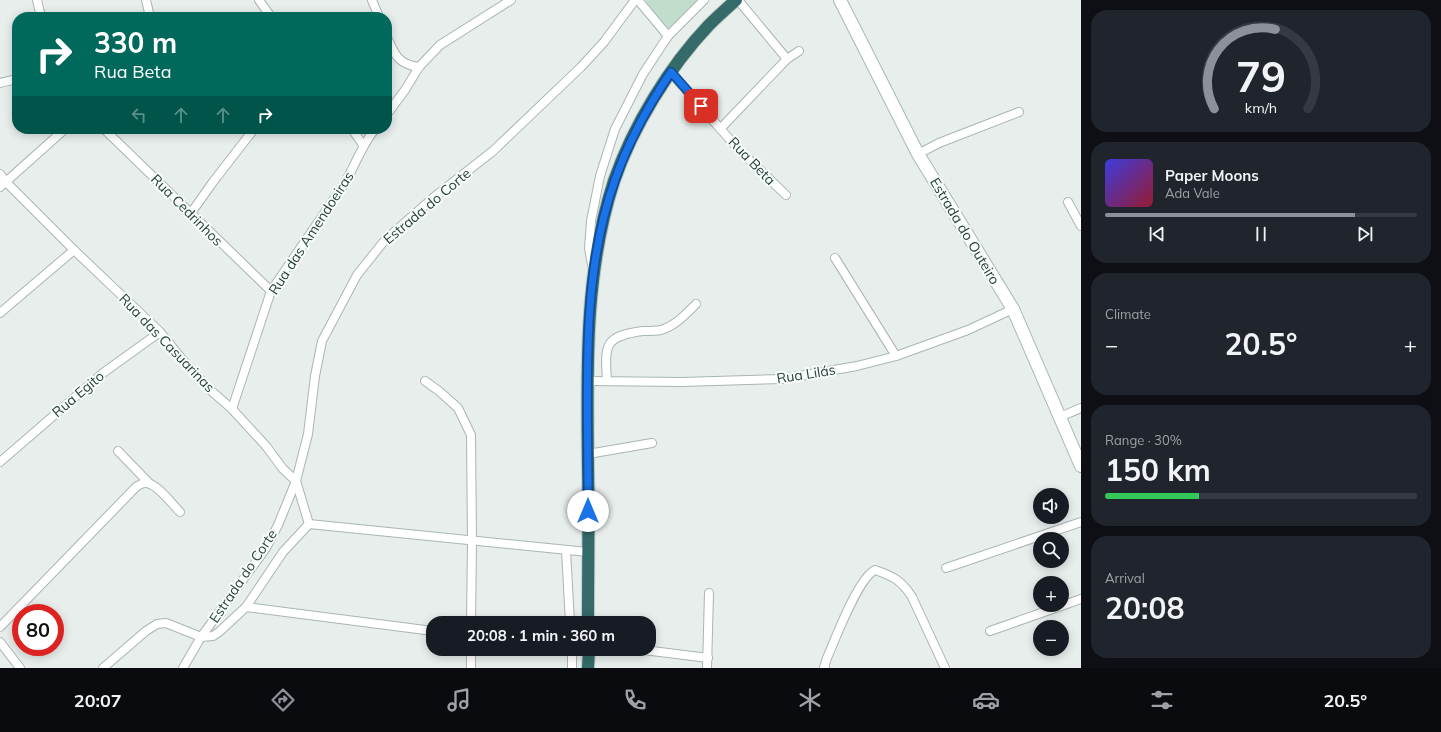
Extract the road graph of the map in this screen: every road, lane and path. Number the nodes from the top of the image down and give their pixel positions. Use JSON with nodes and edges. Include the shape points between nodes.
{"nodes":[{"id":1,"x":36,"y":0,"type":"edge"},
{"id":2,"x":146,"y":0,"type":"edge"},
{"id":3,"x":259,"y":0,"type":"edge"},
{"id":4,"x":372,"y":0,"type":"edge"},
{"id":5,"x":511,"y":0,"type":"edge"},
{"id":6,"x":635,"y":0,"type":"edge"},
{"id":7,"x":638,"y":0,"type":"edge"},
{"id":8,"x":704,"y":0,"type":"edge"},
{"id":9,"x":737,"y":0,"type":"edge"},
{"id":10,"x":840,"y":0,"type":"edge"},
{"id":11,"x":39,"y":12,"type":"edge"},
{"id":12,"x":149,"y":12,"type":"edge"},
{"id":13,"x":267,"y":12,"type":"edge"},
{"id":14,"x":377,"y":12,"type":"edge"},
{"id":15,"x":668,"y":36,"type":"junction"},
{"id":16,"x":392,"y":47,"type":"edge"},
{"id":17,"x":799,"y":52,"type":"dead end"},
{"id":18,"x":788,"y":59,"type":"junction"},
{"id":19,"x":419,"y":67,"type":"junction"},
{"id":20,"x":671,"y":72,"type":"junction"},
{"id":21,"x":12,"y":80,"type":"edge"},
{"id":22,"x":0,"y":83,"type":"edge"},
{"id":23,"x":392,"y":107,"type":"edge"},
{"id":24,"x":1019,"y":112,"type":"dead end"},
{"id":25,"x":721,"y":128,"type":"junction"},
{"id":26,"x":59,"y":134,"type":"edge"},
{"id":27,"x":109,"y":134,"type":"edge"},
{"id":28,"x":250,"y":134,"type":"edge"},
{"id":29,"x":355,"y":134,"type":"edge"},
{"id":30,"x":371,"y":134,"type":"edge"},
{"id":31,"x":363,"y":145,"type":"junction"},
{"id":32,"x":918,"y":154,"type":"junction"},
{"id":33,"x":0,"y":174,"type":"edge"},
{"id":34,"x":3,"y":184,"type":"edge"},
{"id":35,"x":786,"y":195,"type":"dead end"},
{"id":36,"x":1068,"y":202,"type":"dead end"},
{"id":37,"x":191,"y":213,"type":"junction"},
{"id":38,"x":1081,"y":226,"type":"edge"},
{"id":39,"x":74,"y":250,"type":"junction"},
{"id":40,"x":835,"y":258,"type":"dead end"},
{"id":41,"x":594,"y":274,"type":"junction"},
{"id":42,"x":271,"y":291,"type":"junction"},
{"id":43,"x":696,"y":304,"type":"dead end"},
{"id":44,"x":1012,"y":309,"type":"junction"},
{"id":45,"x":0,"y":313,"type":"edge"},
{"id":46,"x":160,"y":332,"type":"junction"},
{"id":47,"x":896,"y":356,"type":"junction"},
{"id":48,"x":425,"y":381,"type":"dead end"},
{"id":49,"x":588,"y":381,"type":"junction"},
{"id":50,"x":607,"y":381,"type":"junction"},
{"id":51,"x":1081,"y":408,"type":"edge"},
{"id":52,"x":232,"y":409,"type":"junction"},
{"id":53,"x":1060,"y":417,"type":"junction"},
{"id":54,"x":652,"y":443,"type":"dead end"},
{"id":55,"x":118,"y":451,"type":"dead end"},
{"id":56,"x":588,"y":454,"type":"junction"},
{"id":57,"x":0,"y":462,"type":"edge"},
{"id":58,"x":1081,"y":466,"type":"edge"},
{"id":59,"x":296,"y":481,"type":"junction"},
{"id":60,"x":150,"y":484,"type":"junction"},
{"id":61,"x":180,"y":512,"type":"dead end"},
{"id":62,"x":1081,"y":522,"type":"edge"},
{"id":63,"x":309,"y":524,"type":"junction"},
{"id":64,"x":472,"y":540,"type":"junction"},
{"id":65,"x":566,"y":550,"type":"junction"},
{"id":66,"x":588,"y":552,"type":"junction"},
{"id":67,"x":946,"y":568,"type":"dead end"},
{"id":68,"x":709,"y":593,"type":"dead end"},
{"id":69,"x":1081,"y":599,"type":"edge"},
{"id":70,"x":246,"y":606,"type":"junction"},
{"id":71,"x":471,"y":616,"type":"edge"},
{"id":72,"x":570,"y":616,"type":"edge"},
{"id":73,"x":588,"y":616,"type":"edge"},
{"id":74,"x":0,"y":627,"type":"edge"},
{"id":75,"x":426,"y":630,"type":"edge"},
{"id":76,"x":990,"y":631,"type":"dead end"},
{"id":77,"x":201,"y":637,"type":"junction"},
{"id":78,"x":0,"y":642,"type":"edge"},
{"id":79,"x":656,"y":652,"type":"edge"},
{"id":80,"x":471,"y":656,"type":"edge"},
{"id":81,"x":572,"y":656,"type":"edge"},
{"id":82,"x":588,"y":656,"type":"edge"},
{"id":83,"x":708,"y":658,"type":"junction"},
{"id":84,"x":20,"y":668,"type":"edge"},
{"id":85,"x":103,"y":668,"type":"edge"},
{"id":86,"x":183,"y":668,"type":"edge"},
{"id":87,"x":471,"y":668,"type":"edge"},
{"id":88,"x":572,"y":668,"type":"edge"},
{"id":89,"x":588,"y":668,"type":"edge"},
{"id":90,"x":708,"y":668,"type":"edge"},
{"id":91,"x":824,"y":668,"type":"edge"},
{"id":92,"x":944,"y":668,"type":"edge"}],
"edges":[{"from":1,"to":11,"type":"street"},
{"from":2,"to":12,"type":"street"},
{"from":3,"to":13,"type":"street"},
{"from":4,"to":14,"type":"street"},
{"from":5,"to":19,"type":"street","via":[[440,45]]},
{"from":6,"to":59,"type":"street","name":"Estrada do Corte","via":[[604,42],[581,67],[493,151],[385,240],[357,276],[322,340],[308,434]]},
{"from":7,"to":15,"type":"street"},
{"from":8,"to":15,"type":"street"},
{"from":9,"to":18,"type":"street"},
{"from":9,"to":20,"type":"highway","via":[[700,36]]},
{"from":10,"to":32,"type":"street","name":"Estrada do Outeiro"},
{"from":15,"to":41,"type":"street","via":[[643,74],[615,129],[600,176],[591,221],[590,248]]},
{"from":16,"to":19,"type":"street","via":[[401,61]]},
{"from":17,"to":18,"type":"street"},
{"from":18,"to":25,"type":"street"},
{"from":19,"to":23,"type":"street"},
{"from":20,"to":25,"type":"street","name":"Rua Beta"},
{"from":20,"to":41,"type":"highway","via":[[640,122],[614,181],[600,236]]},
{"from":21,"to":22,"type":"street"},
{"from":24,"to":32,"type":"street","via":[[939,143]]},
{"from":25,"to":35,"type":"street","name":"Rua Beta"},
{"from":26,"to":34,"type":"street"},
{"from":27,"to":37,"type":"street","name":"Rua Cedrinhos"},
{"from":28,"to":37,"type":"street"},
{"from":29,"to":31,"type":"street"},
{"from":30,"to":31,"type":"street","name":"Rua das Amendoeiras"},
{"from":31,"to":42,"type":"street","name":"Rua das Amendoeiras","via":[[345,183]]},
{"from":32,"to":44,"type":"street","name":"Estrada do Outeiro"},
{"from":33,"to":34,"type":"street","name":"Rua das Casuarinas"},
{"from":34,"to":39,"type":"street","name":"Rua das Casuarinas"},
{"from":36,"to":38,"type":"street"},
{"from":37,"to":42,"type":"street","name":"Rua Cedrinhos"},
{"from":39,"to":45,"type":"street"},
{"from":39,"to":46,"type":"street","name":"Rua das Casuarinas"},
{"from":40,"to":47,"type":"street"},
{"from":41,"to":49,"type":"highway"},
{"from":42,"to":52,"type":"street","name":"Rua das Amendoeiras"},
{"from":43,"to":50,"type":"street","via":[[671,326],[613,339],[606,351]]},
{"from":44,"to":47,"type":"street","name":"Rua Lilás","via":[[968,330]]},
{"from":44,"to":53,"type":"street","name":"Estrada do Outeiro"},
{"from":46,"to":52,"type":"street","name":"Rua das Casuarinas","via":[[208,388]]},
{"from":46,"to":57,"type":"street","name":"Rua Egito","via":[[103,373]]},
{"from":47,"to":50,"type":"street","name":"Rua Lilás","via":[[857,366],[782,379]]},
{"from":48,"to":64,"type":"street","via":[[458,408],[471,435]]},
{"from":49,"to":50,"type":"street","name":"Rua Lilás"},
{"from":49,"to":56,"type":"highway"},
{"from":51,"to":53,"type":"street"},
{"from":52,"to":59,"type":"street","name":"Rua das Casuarinas"},
{"from":53,"to":58,"type":"street","name":"Estrada do Outeiro"},
{"from":54,"to":56,"type":"street"},
{"from":55,"to":60,"type":"street"},
{"from":56,"to":66,"type":"highway"},
{"from":59,"to":63,"type":"street"},
{"from":59,"to":77,"type":"street","name":"Estrada do Corte","via":[[266,548]]},
{"from":60,"to":61,"type":"street"},
{"from":60,"to":74,"type":"street","via":[[142,483],[136,487]]},
{"from":62,"to":67,"type":"street"},
{"from":63,"to":64,"type":"street"},
{"from":63,"to":70,"type":"street","via":[[279,557]]},
{"from":64,"to":65,"type":"street"},
{"from":64,"to":71,"type":"street"},
{"from":65,"to":66,"type":"street"},
{"from":65,"to":72,"type":"street"},
{"from":66,"to":73,"type":"highway"},
{"from":68,"to":83,"type":"street"},
{"from":69,"to":76,"type":"street"},
{"from":70,"to":75,"type":"street"},
{"from":70,"to":77,"type":"street","via":[[218,632],[212,636]]},
{"from":77,"to":85,"type":"street","via":[[166,623],[157,624]]},
{"from":77,"to":86,"type":"street","name":"Estrada do Corte"},
{"from":78,"to":84,"type":"street"},
{"from":79,"to":83,"type":"street"},
{"from":80,"to":87,"type":"street"},
{"from":81,"to":88,"type":"street"},
{"from":82,"to":89,"type":"highway"},
{"from":83,"to":90,"type":"street"},
{"from":91,"to":92,"type":"street","via":[[858,590],[866,577],[875,570],[905,586]]}]}
